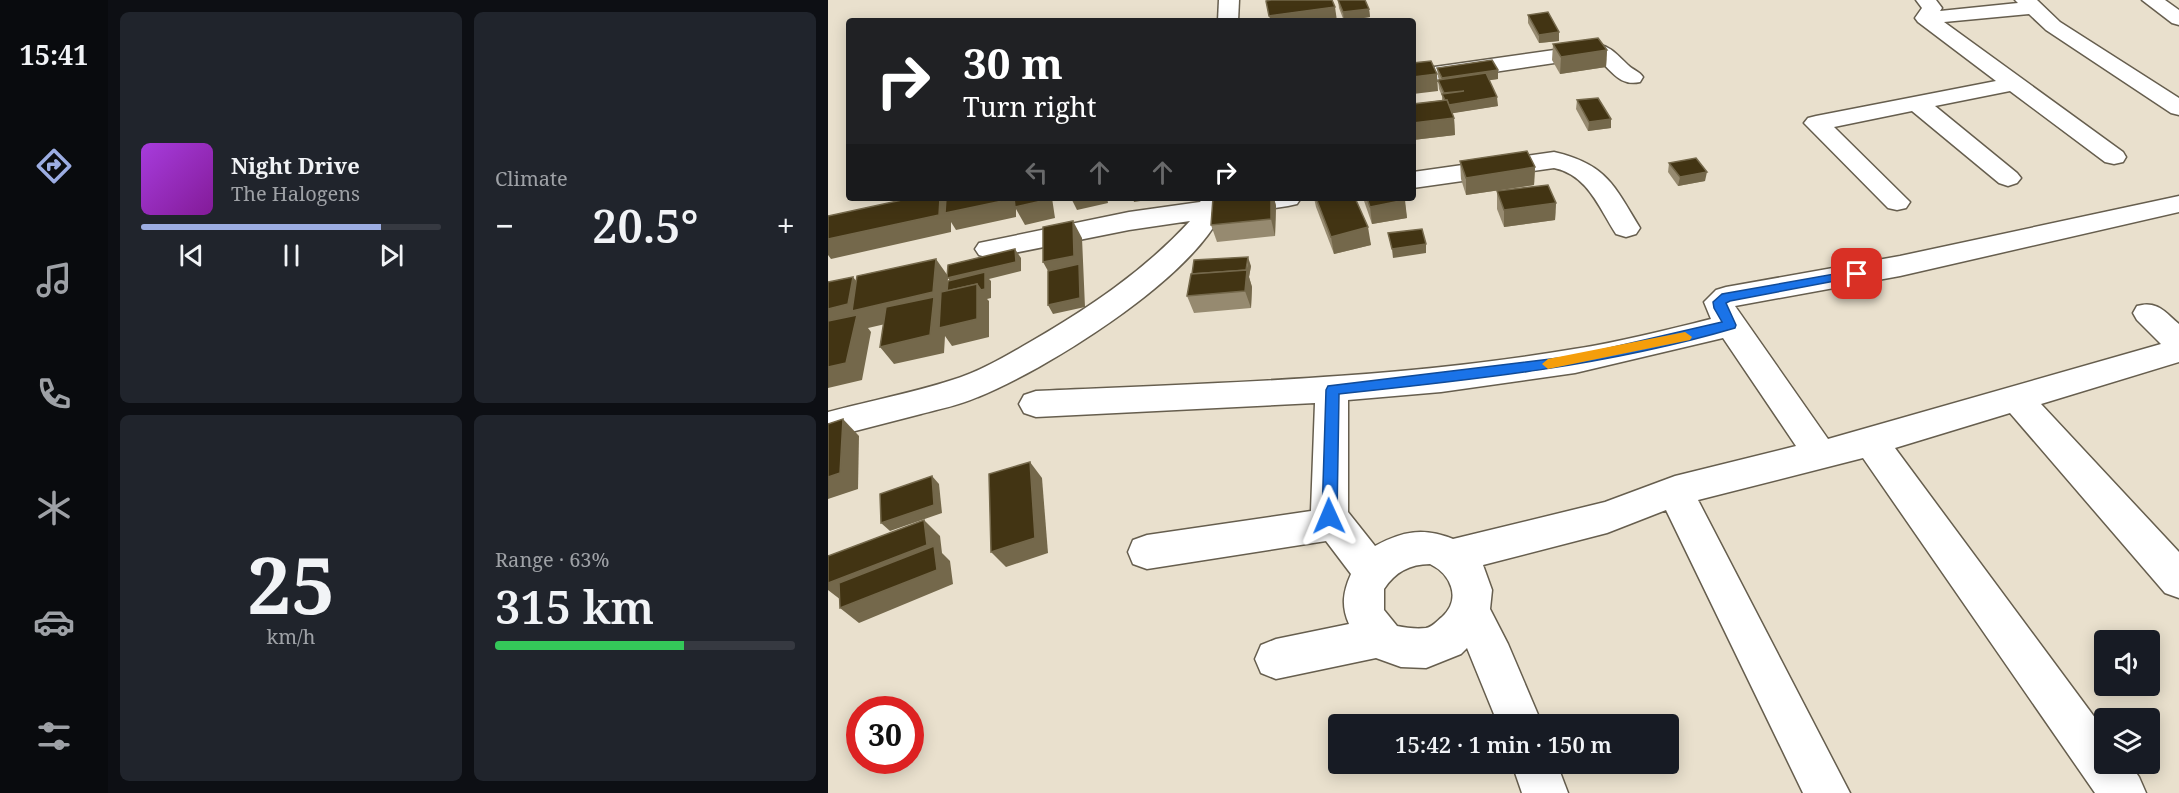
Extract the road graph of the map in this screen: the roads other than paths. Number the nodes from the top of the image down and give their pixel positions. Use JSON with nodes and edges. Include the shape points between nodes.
{"nodes":[{"id":1,"x":1229,"y":0,"type":"edge"},
{"id":2,"x":2152,"y":0,"type":"edge"},
{"id":3,"x":2030,"y":4,"type":"edge"},
{"id":4,"x":1925,"y":9,"type":"edge"},
{"id":5,"x":1228,"y":18,"type":"edge"},
{"id":6,"x":2179,"y":19,"type":"edge"},
{"id":7,"x":1416,"y":77,"type":"edge"},
{"id":8,"x":1632,"y":77,"type":"dead end"},
{"id":9,"x":2014,"y":84,"type":"junction"},
{"id":10,"x":1917,"y":103,"type":"junction"},
{"id":11,"x":2179,"y":108,"type":"edge"},
{"id":12,"x":2114,"y":157,"type":"dead end"},
{"id":13,"x":2008,"y":178,"type":"dead end"},
{"id":14,"x":1416,"y":180,"type":"edge"},
{"id":15,"x":1244,"y":201,"type":"edge"},
{"id":16,"x":1897,"y":202,"type":"dead end"},
{"id":17,"x":1214,"y":203,"type":"edge"},
{"id":18,"x":2179,"y":204,"type":"edge"},
{"id":19,"x":1626,"y":228,"type":"dead end"},
{"id":20,"x":989,"y":249,"type":"dead end"},
{"id":21,"x":2148,"y":313,"type":"dead end"},
{"id":22,"x":1730,"y":325,"type":"junction"},
{"id":23,"x":2179,"y":342,"type":"edge"},
{"id":24,"x":2179,"y":350,"type":"edge"},
{"id":25,"x":1332,"y":390,"type":"junction"},
{"id":26,"x":2017,"y":399,"type":"junction"},
{"id":27,"x":1036,"y":404,"type":"dead end"},
{"id":28,"x":828,"y":425,"type":"edge"},
{"id":29,"x":1871,"y":442,"type":"junction"},
{"id":30,"x":1820,"y":454,"type":"junction"},
{"id":31,"x":1675,"y":491,"type":"junction"},
{"id":32,"x":1333,"y":524,"type":"junction"},
{"id":33,"x":1147,"y":552,"type":"dead end"},
{"id":34,"x":1452,"y":556,"type":"junction"},
{"id":35,"x":1372,"y":572,"type":"junction"},
{"id":36,"x":2179,"y":580,"type":"edge"},
{"id":37,"x":1470,"y":612,"type":"junction"},
{"id":38,"x":1379,"y":638,"type":"junction"},
{"id":39,"x":1276,"y":659,"type":"dead end"},
{"id":40,"x":1516,"y":714,"type":"edge"},
{"id":41,"x":1539,"y":774,"type":"edge"},
{"id":42,"x":1545,"y":793,"type":"edge"},
{"id":43,"x":1827,"y":793,"type":"edge"},
{"id":44,"x":2123,"y":793,"type":"edge"}],
"edges":[{"from":1,"to":5,"type":"street"},
{"from":2,"to":6,"type":"street"},
{"from":3,"to":4,"type":"street"},
{"from":3,"to":11,"type":"street","via":[[2053,26]]},
{"from":4,"to":9,"type":"street"},
{"from":7,"to":8,"type":"street","via":[[1597,50],[1606,53],[1622,73]]},
{"from":9,"to":10,"type":"street"},
{"from":9,"to":12,"type":"street"},
{"from":10,"to":13,"type":"street"},
{"from":10,"to":16,"type":"street","via":[[1816,123]]},
{"from":14,"to":19,"type":"street","via":[[1554,160],[1565,162],[1596,180]]},
{"from":15,"to":17,"type":"street"},
{"from":17,"to":20,"type":"street"},
{"from":17,"to":28,"type":"street","via":[[1204,224],[1154,272],[1101,314],[1030,357],[965,389]]},
{"from":18,"to":22,"type":"street","via":[[1900,266],[1726,297],[1719,302]]},
{"from":21,"to":23,"type":"street"},
{"from":22,"to":25,"type":"street","via":[[1575,361]]},
{"from":22,"to":30,"type":"street"},
{"from":24,"to":26,"type":"street"},
{"from":25,"to":27,"type":"street"},
{"from":25,"to":32,"type":"street","via":[[1328,507]]},
{"from":26,"to":29,"type":"street"},
{"from":26,"to":36,"type":"street"},
{"from":29,"to":30,"type":"street"},
{"from":29,"to":44,"type":"street"},
{"from":30,"to":31,"type":"street"},
{"from":31,"to":34,"type":"street","via":[[1607,517]]},
{"from":31,"to":43,"type":"street"},
{"from":32,"to":33,"type":"street"},
{"from":32,"to":35,"type":"street"},
{"from":34,"to":35,"type":"street","via":[[1432,548],[1410,548],[1389,556]]},
{"from":34,"to":37,"type":"street","via":[[1466,571],[1473,591]]},
{"from":35,"to":38,"type":"street","via":[[1364,591],[1364,612]]},
{"from":37,"to":38,"type":"street","via":[[1458,632],[1438,645],[1415,650]]},
{"from":37,"to":40,"type":"street"},
{"from":38,"to":39,"type":"street"},
{"from":41,"to":42,"type":"street"}]}
